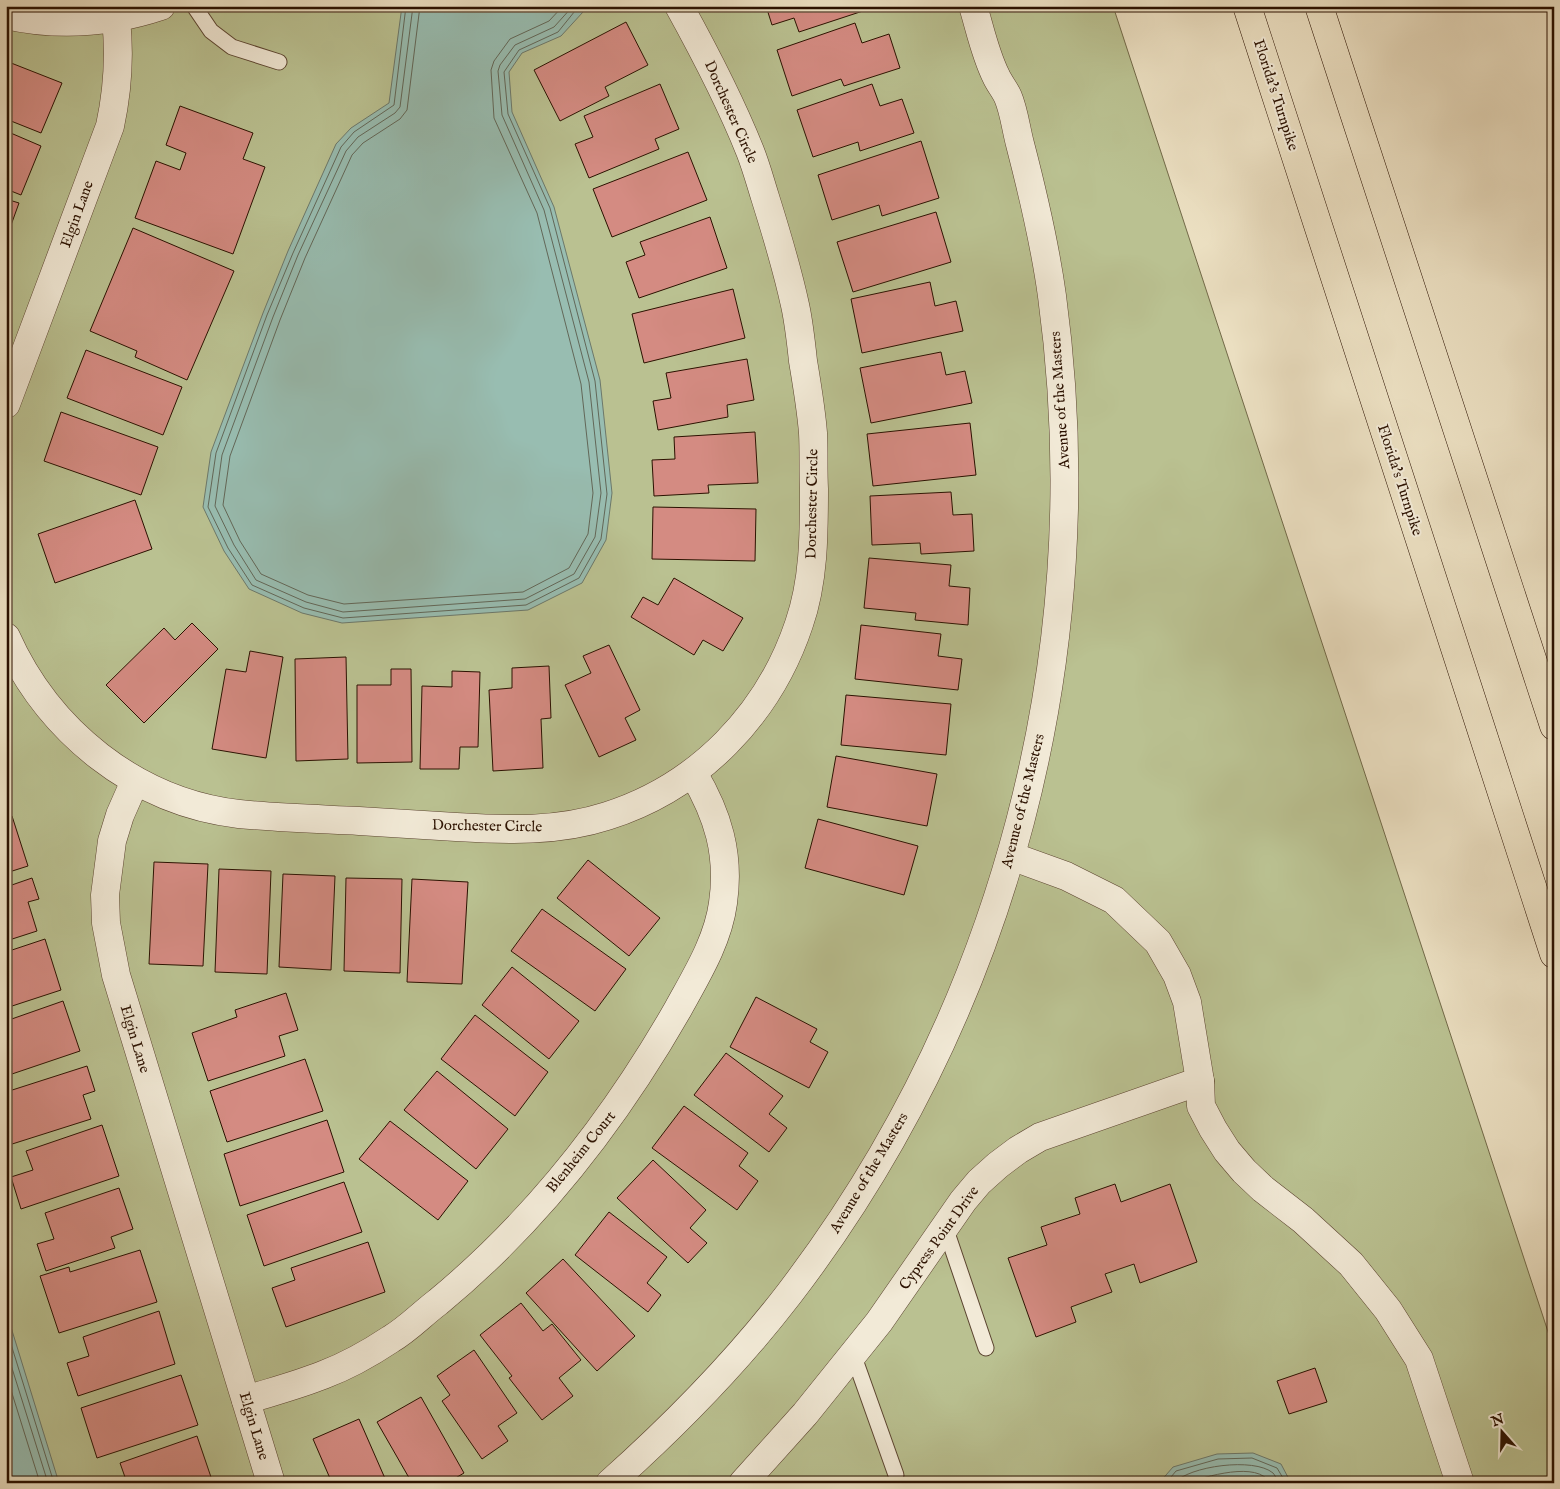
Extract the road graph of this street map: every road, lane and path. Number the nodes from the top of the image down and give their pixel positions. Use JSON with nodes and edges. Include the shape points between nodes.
{"nodes":[{"id":1,"x":161,"y":6,"type":"edge"},
{"id":2,"x":194,"y":6,"type":"edge"},
{"id":3,"x":679,"y":6,"type":"edge"},
{"id":4,"x":972,"y":6,"type":"edge"},
{"id":5,"x":1247,"y":6,"type":"edge"},
{"id":6,"x":1320,"y":6,"type":"edge"},
{"id":7,"x":6,"y":15,"type":"edge"},
{"id":8,"x":116,"y":19,"type":"junction"},
{"id":9,"x":279,"y":62,"type":"dead end"},
{"id":10,"x":6,"y":404,"type":"edge"},
{"id":11,"x":6,"y":637,"type":"edge"},
{"id":12,"x":1554,"y":726,"type":"edge"},
{"id":13,"x":693,"y":773,"type":"junction"},
{"id":14,"x":136,"y":781,"type":"junction"},
{"id":15,"x":1011,"y":856,"type":"junction"},
{"id":16,"x":1551,"y":937,"type":"edge"},
{"id":17,"x":1200,"y":1081,"type":"junction"},
{"id":18,"x":945,"y":1227,"type":"junction"},
{"id":19,"x":986,"y":1348,"type":"dead end"},
{"id":20,"x":853,"y":1354,"type":"junction"},
{"id":21,"x":246,"y":1400,"type":"junction"},
{"id":22,"x":896,"y":1476,"type":"dead end"},
{"id":23,"x":271,"y":1483,"type":"edge"},
{"id":24,"x":610,"y":1483,"type":"edge"},
{"id":25,"x":743,"y":1483,"type":"edge"},
{"id":26,"x":1460,"y":1483,"type":"edge"}],
"edges":[{"from":1,"to":8,"type":"street"},
{"from":2,"to":9,"type":"lane","via":[[211,31],[232,47]]},
{"from":3,"to":13,"type":"street","name":"Dorchester Circle","via":[[711,65],[750,152],[780,244],[795,306],[813,433],[811,575],[800,622],[783,666],[759,706],[728,742]]},
{"from":4,"to":15,"type":"street","name":"Avenue of the Masters","via":[[995,74],[1008,98],[1034,196],[1052,294],[1062,394],[1065,504],[1060,605],[1046,704],[1026,802]]},
{"from":5,"to":16,"type":"highway","name":"Florida's Turnpike"},
{"from":6,"to":12,"type":"highway"},
{"from":7,"to":8,"type":"street","via":[[26,20],[71,23]]},
{"from":8,"to":10,"type":"street","name":"Elgin Lane","via":[[118,72],[110,126]]},
{"from":11,"to":14,"type":"street","via":[[18,662],[49,708],[75,736]]},
{"from":13,"to":14,"type":"street","name":"Dorchester Circle","via":[[650,799],[607,816],[560,827],[513,830],[236,814],[190,803]]},
{"from":13,"to":21,"type":"street","name":"Blenheim Court","via":[[709,801],[721,837],[725,867],[723,905],[718,927],[700,970],[624,1096],[526,1219],[461,1282],[394,1338],[324,1375]]},
{"from":14,"to":21,"type":"street","name":"Elgin Lane","via":[[112,841],[105,895],[106,923],[116,974]]},
{"from":15,"to":17,"type":"street","via":[[1066,876],[1114,900],[1158,942],[1177,975],[1187,1002]]},
{"from":15,"to":24,"type":"street","name":"Avenue of the Masters","via":[[968,981],[927,1072],[879,1160],[832,1234],[788,1295],[724,1372],[654,1444]]},
{"from":17,"to":18,"type":"street","name":"Cypress Point Drive","via":[[1040,1138],[1018,1150],[980,1182]]},
{"from":17,"to":26,"type":"street","via":[[1201,1106],[1227,1151],[1263,1189],[1352,1264],[1388,1310],[1419,1359]]},
{"from":18,"to":19,"type":"lane"},
{"from":18,"to":20,"type":"street","name":"Cypress Point Drive"},
{"from":20,"to":22,"type":"lane"},
{"from":20,"to":25,"type":"street","name":"Cypress Point Drive"},
{"from":21,"to":23,"type":"street","name":"Elgin Lane"}]}
